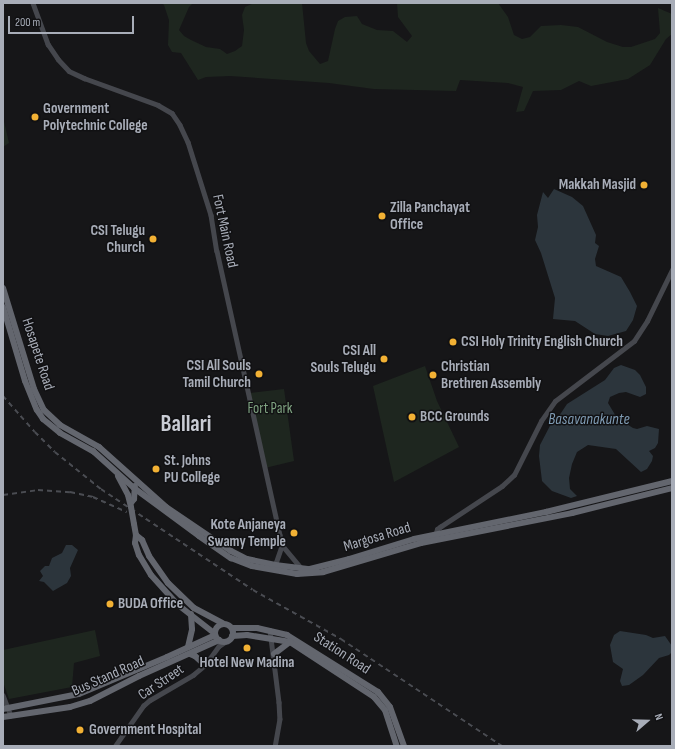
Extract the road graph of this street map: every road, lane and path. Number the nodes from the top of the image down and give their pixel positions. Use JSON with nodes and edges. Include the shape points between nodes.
{"nodes":[{"id":1,"x":33,"y":3,"type":"edge"},
{"id":2,"x":672,"y":270,"type":"edge"},
{"id":3,"x":3,"y":288,"type":"edge"},
{"id":4,"x":3,"y":307,"type":"edge"},
{"id":5,"x":117,"y":463,"type":"joint"},
{"id":6,"x":115,"y":470,"type":"junction"},
{"id":7,"x":672,"y":481,"type":"edge"},
{"id":8,"x":133,"y":482,"type":"junction"},
{"id":9,"x":672,"y":488,"type":"edge"},
{"id":10,"x":128,"y":495,"type":"junction"},
{"id":11,"x":151,"y":497,"type":"junction"},
{"id":12,"x":132,"y":503,"type":"junction"},
{"id":13,"x":136,"y":535,"type":"junction"},
{"id":14,"x":435,"y":537,"type":"junction"},
{"id":15,"x":282,"y":545,"type":"junction"},
{"id":16,"x":275,"y":565,"type":"junction"},
{"id":17,"x":302,"y":572,"type":"junction"},
{"id":18,"x":191,"y":614,"type":"junction"},
{"id":19,"x":222,"y":623,"type":"junction"},
{"id":20,"x":232,"y":628,"type":"junction"},
{"id":21,"x":270,"y":630,"type":"junction"},
{"id":22,"x":215,"y":634,"type":"junction"},
{"id":23,"x":232,"y":636,"type":"junction"},
{"id":24,"x":272,"y":638,"type":"junction"},
{"id":25,"x":222,"y":641,"type":"junction"},
{"id":26,"x":290,"y":642,"type":"junction"},
{"id":27,"x":188,"y":647,"type":"junction"},
{"id":28,"x":190,"y":654,"type":"junction"},
{"id":29,"x":274,"y":654,"type":"junction"},
{"id":30,"x":205,"y":666,"type":"junction"},
{"id":31,"x":3,"y":695,"type":"edge"},
{"id":32,"x":5,"y":708,"type":"edge"},
{"id":33,"x":388,"y":708,"type":"junction"},
{"id":34,"x":6,"y":717,"type":"edge"},
{"id":35,"x":115,"y":746,"type":"edge"},
{"id":36,"x":275,"y":746,"type":"edge"},
{"id":37,"x":396,"y":746,"type":"edge"},
{"id":38,"x":404,"y":746,"type":"edge"}],
"edges":[{"from":1,"to":15,"type":"street","name":"Fort Main Road","via":[[48,44],[66,68],[84,78],[158,105],[172,113],[180,125],[193,156],[211,215]]},
{"from":2,"to":14,"type":"street","via":[[647,321],[634,341],[555,400],[541,421],[514,475],[502,486],[440,527]]},
{"from":3,"to":5,"type":"highway","name":"Hosapete Road","via":[[34,390],[44,410],[60,425],[99,447]]},
{"from":4,"to":6,"type":"highway","name":"Hosapete Road","via":[[21,371],[31,398],[43,419],[60,433],[93,450]]},
{"from":5,"to":8,"type":"highway","name":"Margosa Road"},
{"from":6,"to":8,"type":"highway","name":"Hosapete Road"},
{"from":6,"to":10,"type":"highway"},
{"from":7,"to":14,"type":"highway","name":"Margosa Road"},
{"from":8,"to":10,"type":"highway"},
{"from":8,"to":11,"type":"highway","name":"Margosa Road"},
{"from":8,"to":12,"type":"highway"},
{"from":9,"to":14,"type":"highway","name":"Margosa Road","via":[[572,513]]},
{"from":10,"to":12,"type":"highway"},
{"from":11,"to":12,"type":"highway"},
{"from":11,"to":16,"type":"highway","name":"Margosa Road","via":[[231,551],[247,559]]},
{"from":11,"to":17,"type":"highway","via":[[199,536],[240,562],[277,571]]},
{"from":12,"to":13,"type":"highway","bridge":true},
{"from":13,"to":18,"type":"highway","via":[[135,543],[147,568],[166,593]]},
{"from":13,"to":19,"type":"highway","via":[[142,540],[149,556],[168,583],[186,601]]},
{"from":14,"to":17,"type":"highway","name":"Margosa Road"},
{"from":14,"to":17,"type":"highway","name":"Margosa Road","via":[[314,574]]},
{"from":15,"to":16,"type":"street"},
{"from":15,"to":17,"type":"street","name":"Fort Main Road"},
{"from":16,"to":17,"type":"highway","name":"Margosa Road"},
{"from":18,"to":22,"type":"highway"},
{"from":18,"to":27,"type":"highway","via":[[192,629]]},
{"from":19,"to":20,"type":"highway"},
{"from":19,"to":22,"type":"highway","via":[[217,627]]},
{"from":20,"to":21,"type":"highway","name":"Station Road"},
{"from":20,"to":23,"type":"highway"},
{"from":21,"to":24,"type":"street"},
{"from":21,"to":33,"type":"highway","name":"Station Road","via":[[293,638],[383,696]]},
{"from":22,"to":25,"type":"highway"},
{"from":22,"to":27,"type":"highway","name":"Bus Stand Road"},
{"from":23,"to":24,"type":"highway","name":"Station Road"},
{"from":23,"to":25,"type":"highway"},
{"from":24,"to":26,"type":"highway","name":"Station Road"},
{"from":24,"to":29,"type":"street"},
{"from":25,"to":28,"type":"highway","name":"Bus Stand Road"},
{"from":25,"to":30,"type":"street","name":"Car Street"},
{"from":26,"to":29,"type":"highway"},
{"from":26,"to":33,"type":"highway","name":"Station Road"},
{"from":27,"to":32,"type":"highway","name":"Bus Stand Road","via":[[79,694]]},
{"from":28,"to":30,"type":"highway"},
{"from":28,"to":34,"type":"highway","name":"Bus Stand Road","via":[[90,701],[70,707]]},
{"from":29,"to":36,"type":"street","via":[[280,719]]},
{"from":30,"to":35,"type":"street","name":"Car Street","via":[[150,700]]},
{"from":31,"to":32,"type":"street"},
{"from":32,"to":34,"type":"street"},
{"from":33,"to":37,"type":"highway","name":"Station Road"},
{"from":33,"to":38,"type":"highway","name":"Station Road"}]}
